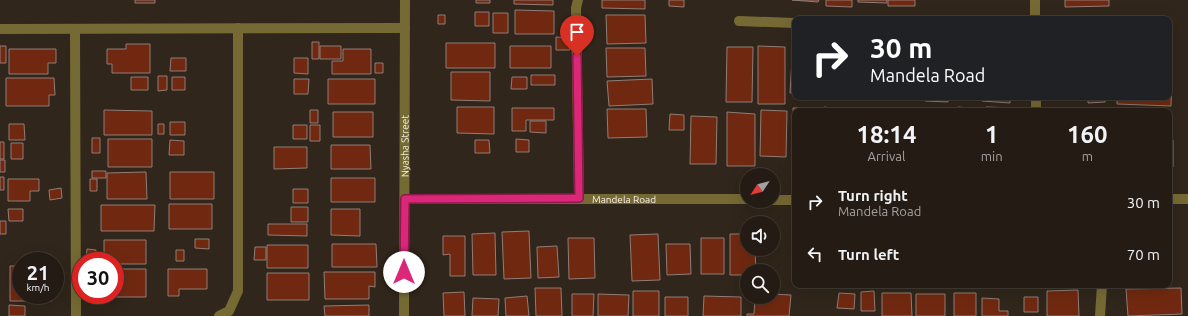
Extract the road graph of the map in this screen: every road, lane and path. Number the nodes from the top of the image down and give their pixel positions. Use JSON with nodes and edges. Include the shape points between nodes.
{"nodes":[{"id":1,"x":405,"y":0,"type":"edge"},
{"id":2,"x":578,"y":0,"type":"edge"},
{"id":3,"x":1035,"y":0,"type":"edge"},
{"id":4,"x":1035,"y":16,"type":"edge"},
{"id":5,"x":739,"y":21,"type":"dead end"},
{"id":6,"x":792,"y":23,"type":"edge"},
{"id":7,"x":238,"y":28,"type":"junction"},
{"id":8,"x":405,"y":28,"type":"junction"},
{"id":9,"x":0,"y":29,"type":"edge"},
{"id":10,"x":75,"y":29,"type":"junction"},
{"id":11,"x":579,"y":198,"type":"junction"},
{"id":12,"x":1188,"y":198,"type":"edge"},
{"id":13,"x":405,"y":199,"type":"junction"},
{"id":14,"x":1172,"y":199,"type":"edge"},
{"id":15,"x":740,"y":200,"type":"edge"},
{"id":16,"x":780,"y":200,"type":"edge"},
{"id":17,"x":792,"y":200,"type":"edge"},
{"id":18,"x":1102,"y":288,"type":"edge"},
{"id":19,"x":76,"y":316,"type":"edge"},
{"id":20,"x":219,"y":316,"type":"edge"},
{"id":21,"x":404,"y":316,"type":"edge"},
{"id":22,"x":1100,"y":316,"type":"edge"}],
"edges":[{"from":1,"to":8,"type":"street","name":"Nyasha Street"},
{"from":2,"to":11,"type":"street","via":[[576,8]]},
{"from":3,"to":4,"type":"street"},
{"from":5,"to":6,"type":"street"},
{"from":7,"to":8,"type":"street"},
{"from":7,"to":10,"type":"street"},
{"from":7,"to":20,"type":"street","via":[[238,291],[229,311]]},
{"from":8,"to":13,"type":"street","name":"Nyasha Street"},
{"from":9,"to":10,"type":"street"},
{"from":10,"to":19,"type":"street"},
{"from":11,"to":13,"type":"street","name":"Mandela Road"},
{"from":11,"to":15,"type":"street","name":"Mandela Road"},
{"from":12,"to":14,"type":"street"},
{"from":13,"to":21,"type":"street","name":"Nyasha Street"},
{"from":16,"to":17,"type":"street"},
{"from":18,"to":22,"type":"street"}]}
